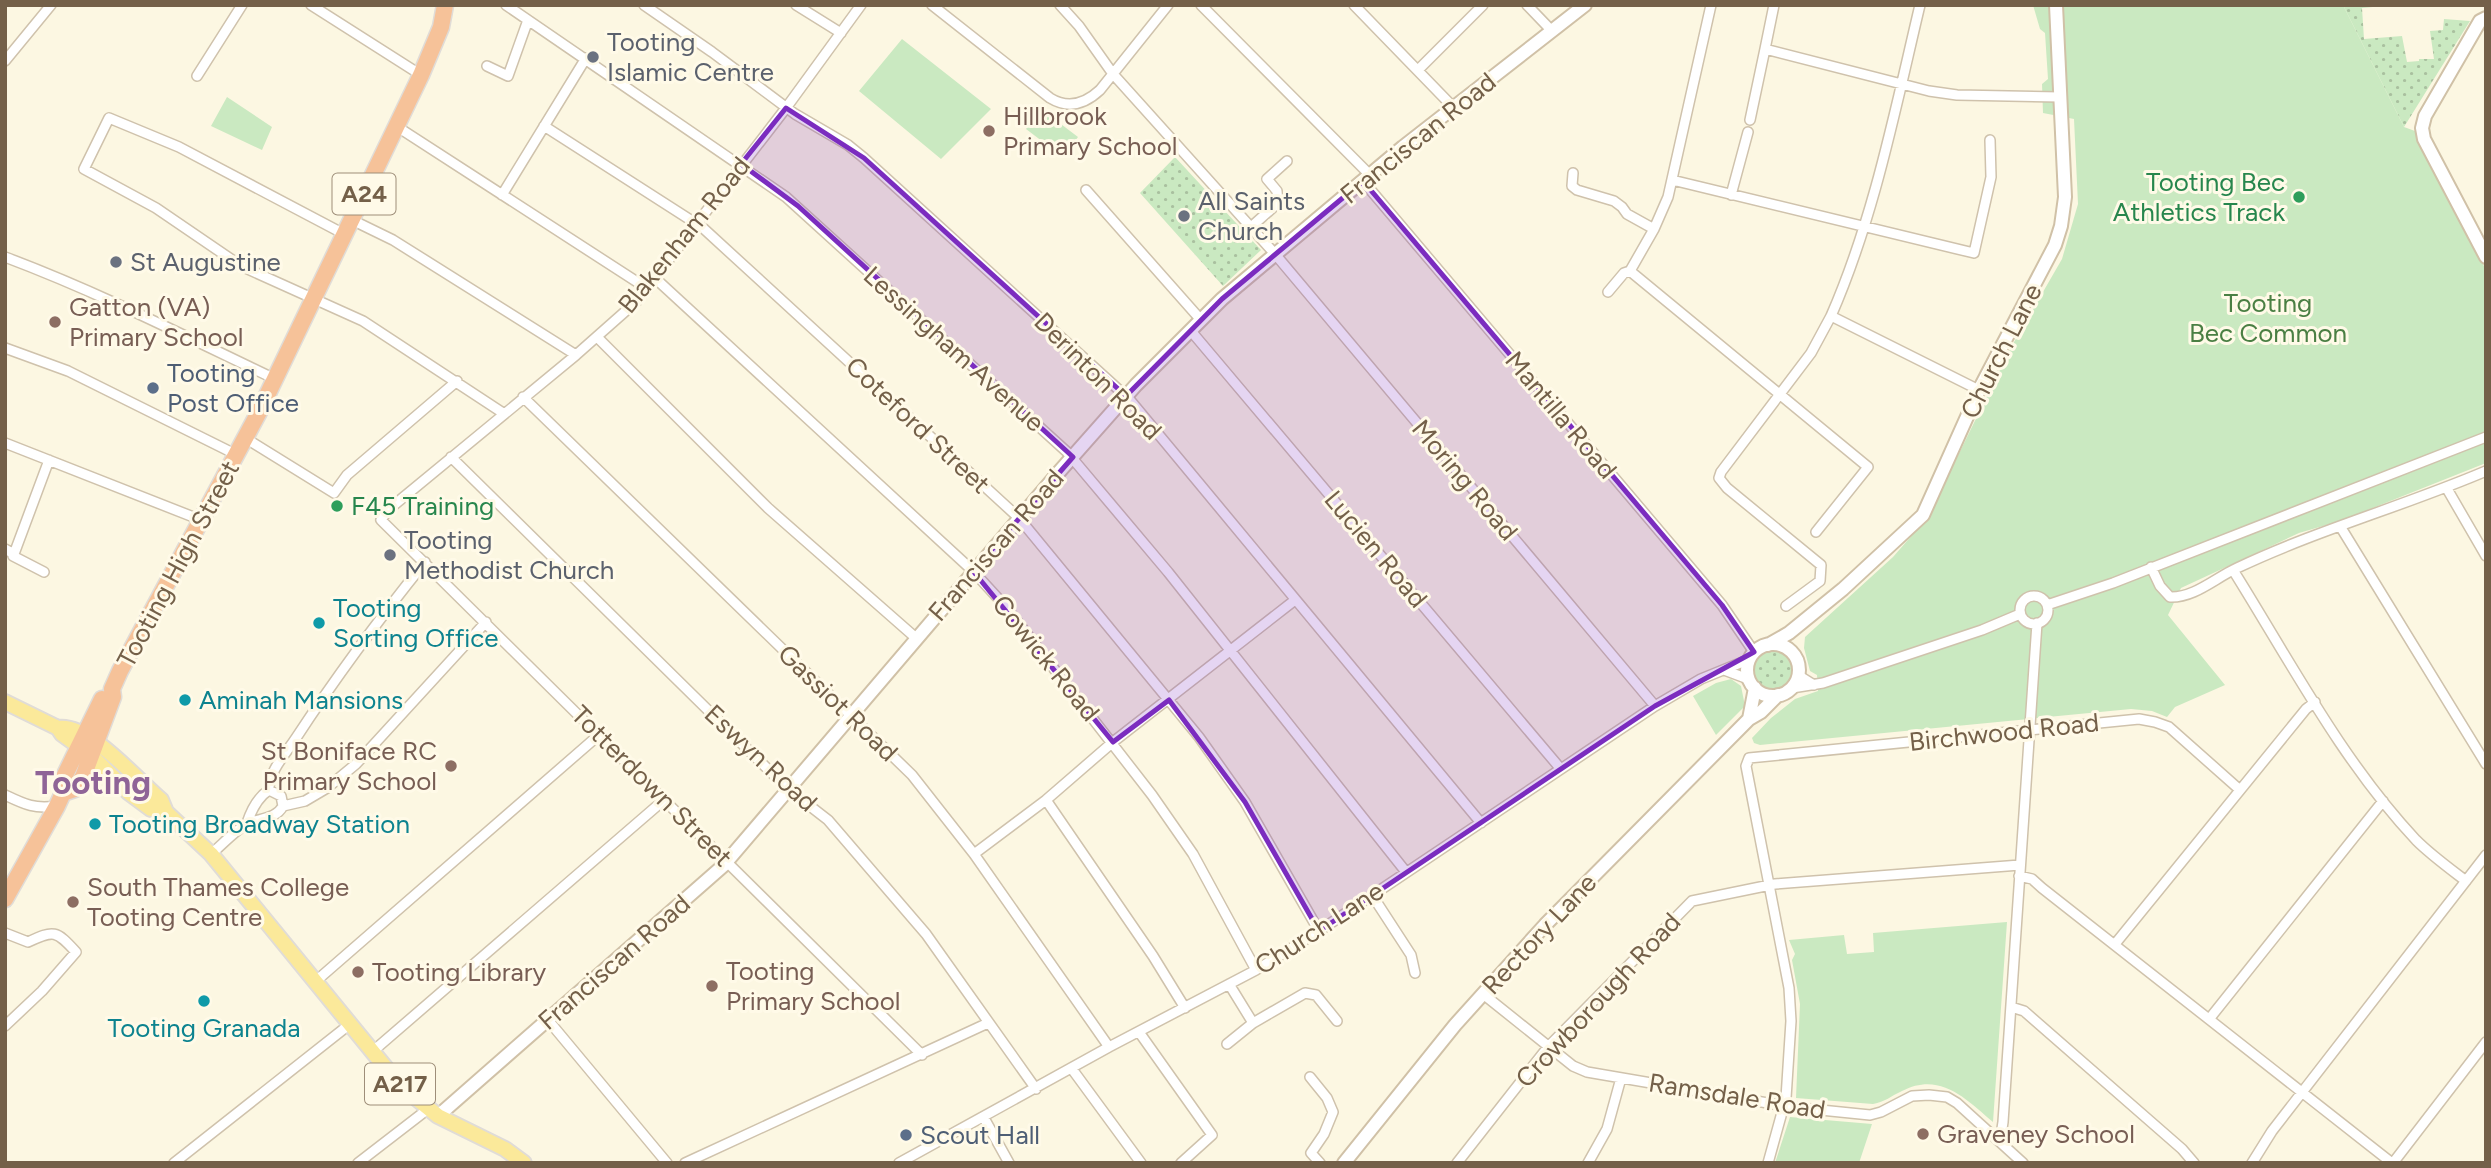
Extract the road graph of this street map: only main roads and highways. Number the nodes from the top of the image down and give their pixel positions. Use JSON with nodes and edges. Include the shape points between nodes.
{"nodes":[{"id":1,"x":445,"y":5,"type":"edge"},
{"id":2,"x":5,"y":702,"type":"edge"},
{"id":3,"x":87,"y":744,"type":"junction"},
{"id":4,"x":5,"y":900,"type":"edge"},
{"id":5,"x":523,"y":1162,"type":"edge"}],
"edges":[{"from":1,"to":3,"type":"highway","name":"Tooting High Street","number":"A24","via":[[421,75],[275,379],[148,615]]},
{"from":2,"to":3,"type":"main road","number":"A217"},
{"from":3,"to":4,"type":"highway","name":"Tooting High Street","number":"A24","via":[[62,781],[60,799]]},
{"from":3,"to":5,"type":"main road","number":"A217","via":[[161,800],[166,812],[211,854],[399,1084],[433,1112]]}]}
